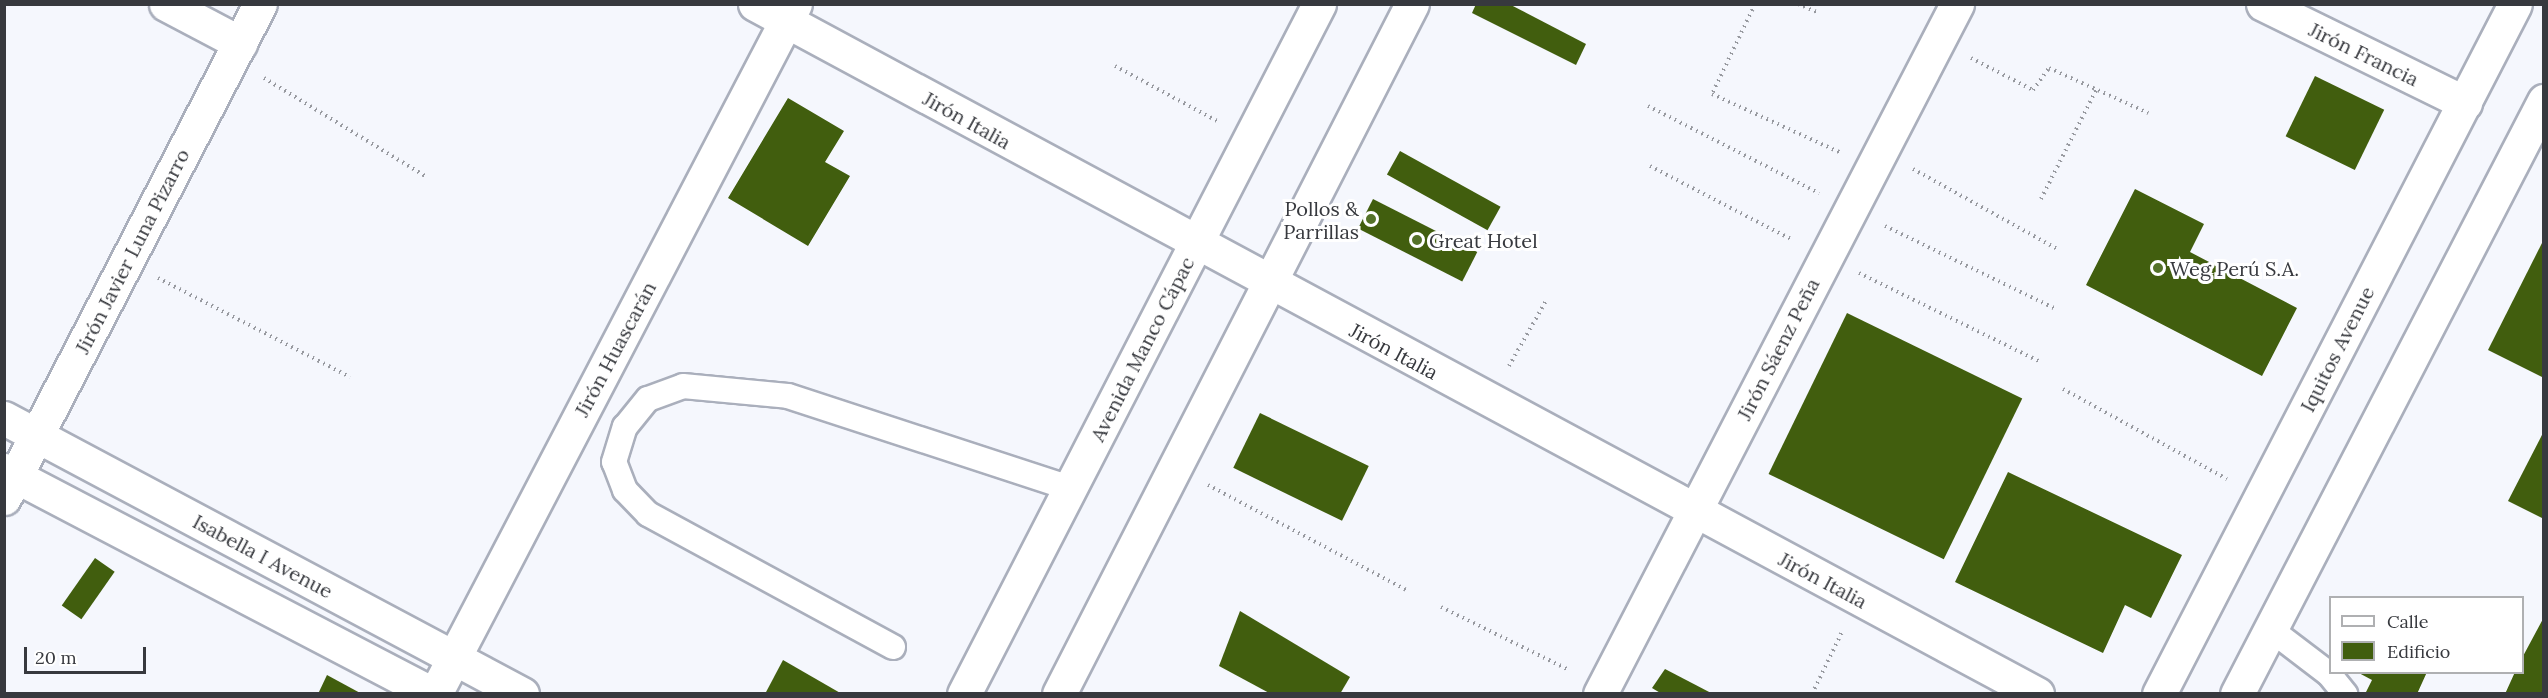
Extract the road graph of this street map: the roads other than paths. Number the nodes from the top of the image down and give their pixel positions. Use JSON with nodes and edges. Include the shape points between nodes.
{"nodes":[{"id":1,"x":166,"y":4,"type":"edge"},
{"id":2,"x":260,"y":4,"type":"edge"},
{"id":3,"x":754,"y":4,"type":"edge"},
{"id":4,"x":1319,"y":4,"type":"edge"},
{"id":5,"x":1412,"y":4,"type":"edge"},
{"id":6,"x":1957,"y":4,"type":"edge"},
{"id":7,"x":2262,"y":4,"type":"edge"},
{"id":8,"x":2515,"y":4,"type":"edge"},
{"id":9,"x":790,"y":13,"type":"edge"},
{"id":10,"x":236,"y":50,"type":"junction"},
{"id":11,"x":2544,"y":101,"type":"edge"},
{"id":12,"x":2465,"y":103,"type":"junction"},
{"id":13,"x":2535,"y":138,"type":"edge"},
{"id":14,"x":1196,"y":244,"type":"junction"},
{"id":15,"x":1269,"y":284,"type":"junction"},
{"id":16,"x":4,"y":418,"type":"edge"},
{"id":17,"x":37,"y":435,"type":"junction"},
{"id":18,"x":8,"y":481,"type":"edge"},
{"id":19,"x":1070,"y":488,"type":"junction"},
{"id":20,"x":1693,"y":512,"type":"junction"},
{"id":21,"x":2270,"y":629,"type":"junction"},
{"id":22,"x":893,"y":647,"type":"dead end"},
{"id":23,"x":454,"y":658,"type":"junction"},
{"id":24,"x":1602,"y":690,"type":"edge"},
{"id":25,"x":434,"y":693,"type":"edge"},
{"id":26,"x":522,"y":693,"type":"edge"},
{"id":27,"x":964,"y":693,"type":"edge"},
{"id":28,"x":1059,"y":693,"type":"edge"},
{"id":29,"x":2037,"y":693,"type":"edge"},
{"id":30,"x":2159,"y":693,"type":"edge"},
{"id":31,"x":2237,"y":693,"type":"edge"},
{"id":32,"x":2345,"y":693,"type":"edge"}],
"edges":[{"from":1,"to":10,"type":"street"},
{"from":2,"to":10,"type":"street","name":"Jirón Javier Luna Pizarro"},
{"from":3,"to":9,"type":"street","name":"Jirón Italia"},
{"from":4,"to":14,"type":"street","name":"Avenida Manco Cápac"},
{"from":5,"to":15,"type":"street"},
{"from":6,"to":20,"type":"street","name":"Jirón Sáenz Peña"},
{"from":7,"to":12,"type":"street","name":"Jirón Francia"},
{"from":8,"to":12,"type":"street","name":"Iquitos Avenue"},
{"from":9,"to":14,"type":"street","name":"Jirón Italia"},
{"from":9,"to":23,"type":"street","name":"Jirón Huascarán"},
{"from":10,"to":17,"type":"street","name":"Jirón Javier Luna Pizarro"},
{"from":11,"to":13,"type":"street"},
{"from":12,"to":30,"type":"street","name":"Iquitos Avenue"},
{"from":13,"to":21,"type":"street"},
{"from":14,"to":15,"type":"street","name":"Jirón Italia"},
{"from":14,"to":19,"type":"street","name":"Avenida Manco Cápac"},
{"from":15,"to":20,"type":"street","name":"Jirón Italia"},
{"from":15,"to":28,"type":"street"},
{"from":16,"to":17,"type":"street","name":"Isabella I Avenue"},
{"from":17,"to":18,"type":"street","name":"Jirón Javier Luna Pizarro"},
{"from":17,"to":23,"type":"street","name":"Isabella I Avenue"},
{"from":18,"to":25,"type":"street"},
{"from":19,"to":22,"type":"lane","via":[[788,396],[683,386],[648,399],[625,427],[614,462],[625,490],[640,506]]},
{"from":19,"to":27,"type":"street","name":"Avenida Manco Cápac"},
{"from":20,"to":24,"type":"street","name":"Jirón Sáenz Peña"},
{"from":20,"to":29,"type":"street","name":"Jirón Italia"},
{"from":21,"to":31,"type":"street"},
{"from":21,"to":32,"type":"lane","via":[[2329,674]]},
{"from":23,"to":25,"type":"street","name":"Jirón Huascarán"},
{"from":23,"to":26,"type":"street","name":"Isabella I Avenue"}]}
